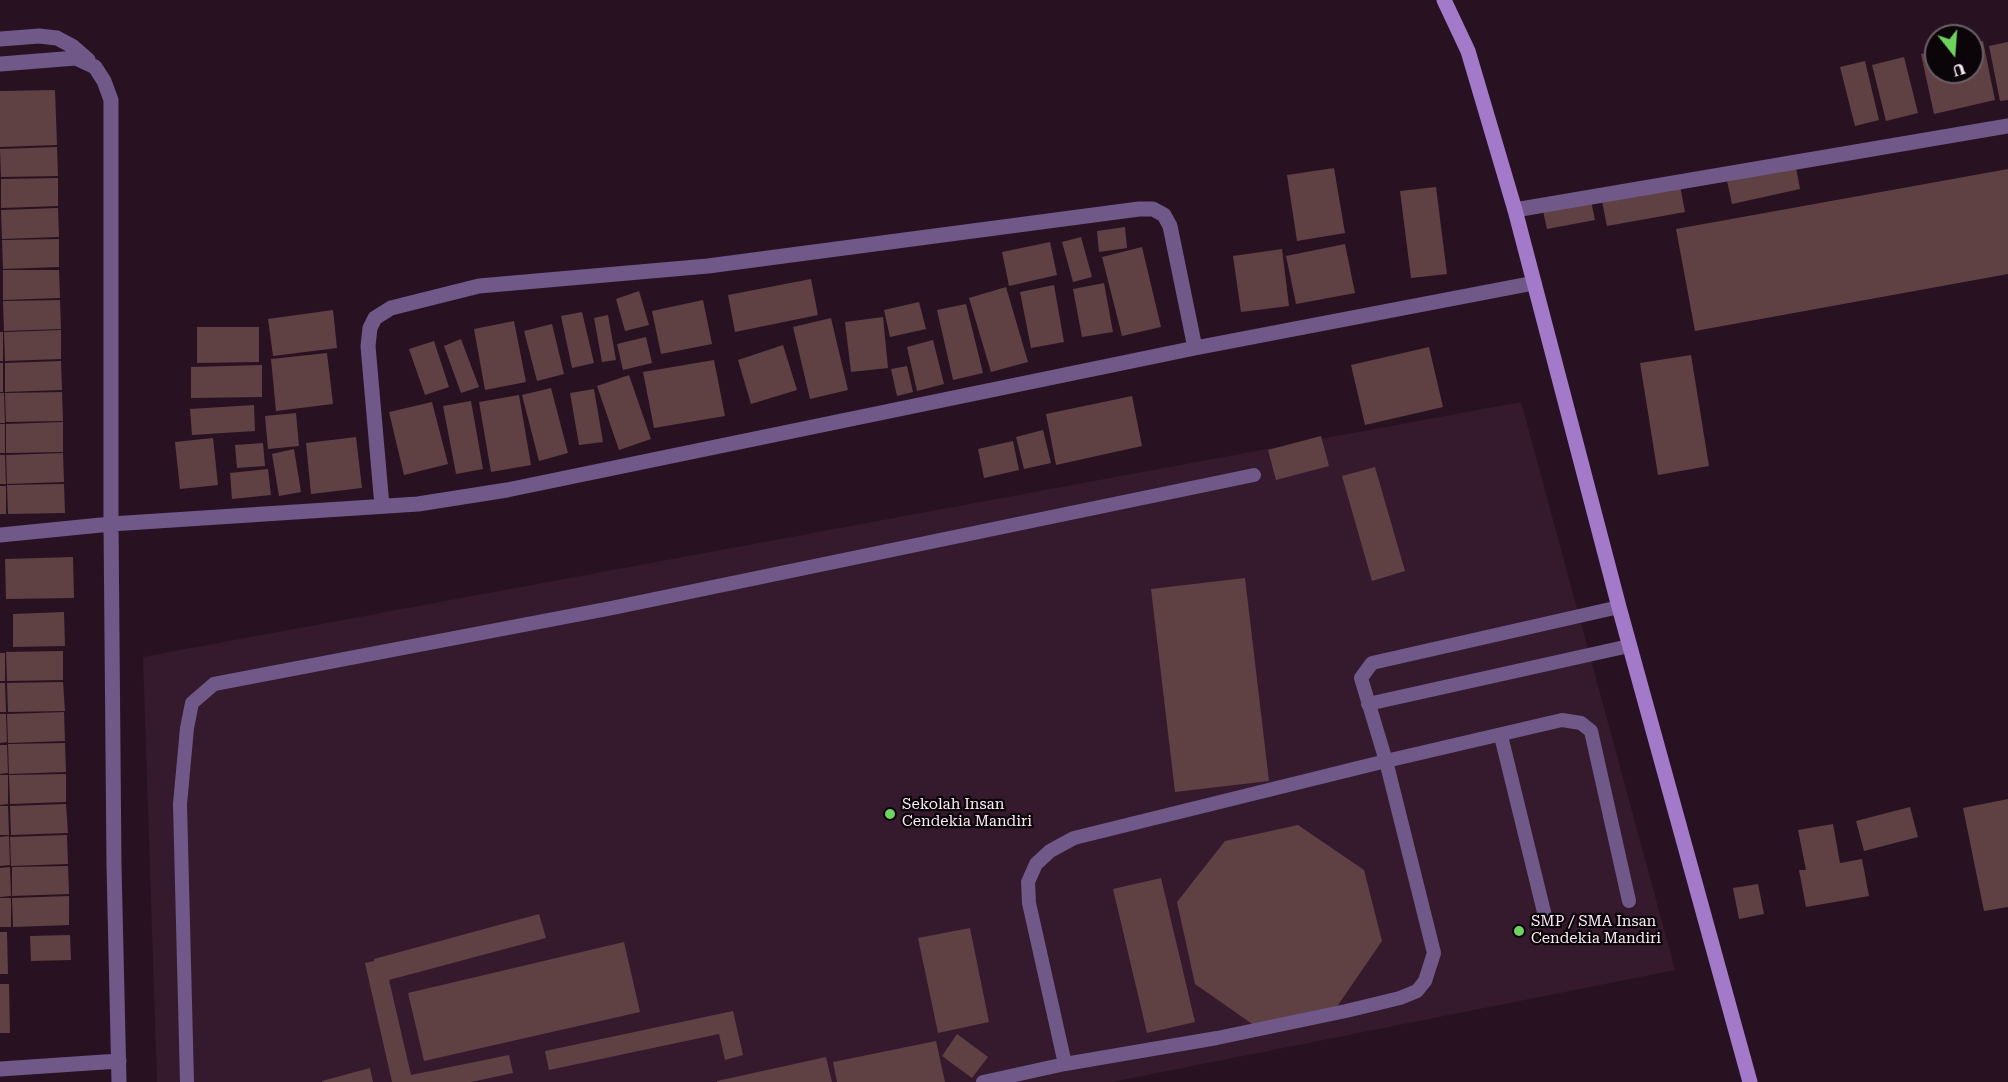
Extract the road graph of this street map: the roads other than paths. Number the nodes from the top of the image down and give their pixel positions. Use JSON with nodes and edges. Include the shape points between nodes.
{"nodes":[{"id":1,"x":1444,"y":0,"type":"edge"},
{"id":2,"x":0,"y":39,"type":"edge"},
{"id":3,"x":0,"y":64,"type":"edge"},
{"id":4,"x":95,"y":67,"type":"junction"},
{"id":5,"x":2008,"y":126,"type":"edge"},
{"id":6,"x":1515,"y":210,"type":"junction"},
{"id":7,"x":1534,"y":283,"type":"junction"},
{"id":8,"x":1195,"y":348,"type":"junction"},
{"id":9,"x":1254,"y":475,"type":"dead end"},
{"id":10,"x":382,"y":506,"type":"junction"},
{"id":11,"x":111,"y":524,"type":"junction"},
{"id":12,"x":0,"y":535,"type":"edge"},
{"id":13,"x":1618,"y":607,"type":"junction"},
{"id":14,"x":1629,"y":646,"type":"junction"},
{"id":15,"x":1368,"y":705,"type":"junction"},
{"id":16,"x":1501,"y":736,"type":"junction"},
{"id":17,"x":1386,"y":761,"type":"junction"},
{"id":18,"x":1629,"y":901,"type":"dead end"},
{"id":19,"x":1545,"y":916,"type":"dead end"},
{"id":20,"x":119,"y":1061,"type":"junction"},
{"id":21,"x":1065,"y":1064,"type":"junction"},
{"id":22,"x":0,"y":1069,"type":"edge"},
{"id":23,"x":119,"y":1082,"type":"edge"},
{"id":24,"x":187,"y":1082,"type":"edge"},
{"id":25,"x":983,"y":1082,"type":"edge"},
{"id":26,"x":1750,"y":1082,"type":"edge"}],
"edges":[{"from":1,"to":6,"type":"main road","via":[[1468,51]]},
{"from":2,"to":4,"type":"street","via":[[57,38]]},
{"from":3,"to":4,"type":"street","via":[[76,58]]},
{"from":4,"to":11,"type":"street","via":[[111,100]]},
{"from":5,"to":6,"type":"street"},
{"from":6,"to":7,"type":"main road"},
{"from":7,"to":8,"type":"street"},
{"from":7,"to":13,"type":"main road"},
{"from":8,"to":10,"type":"street","via":[[507,490]]},
{"from":8,"to":10,"type":"street","via":[[1170,226],[1164,215],[1153,209],[708,266],[479,286],[391,308],[375,318],[370,328],[368,346]]},
{"from":9,"to":24,"type":"lane","via":[[612,608],[214,684],[192,703],[180,804]]},
{"from":10,"to":11,"type":"street"},
{"from":11,"to":12,"type":"street"},
{"from":11,"to":20,"type":"street"},
{"from":13,"to":14,"type":"main road"},
{"from":13,"to":15,"type":"lane","via":[[1372,663],[1361,678]]},
{"from":14,"to":15,"type":"lane"},
{"from":14,"to":26,"type":"main road"},
{"from":15,"to":17,"type":"lane"},
{"from":16,"to":17,"type":"lane"},
{"from":16,"to":18,"type":"lane","via":[[1562,720],[1581,723],[1591,731]]},
{"from":16,"to":19,"type":"lane"},
{"from":17,"to":21,"type":"lane","via":[[1074,838],[1036,864],[1028,882],[1029,903]]},
{"from":17,"to":21,"type":"lane","via":[[1434,953],[1425,981],[1417,991],[1229,1036]]},
{"from":20,"to":22,"type":"street"},
{"from":20,"to":23,"type":"street"},
{"from":21,"to":25,"type":"lane"}]}
